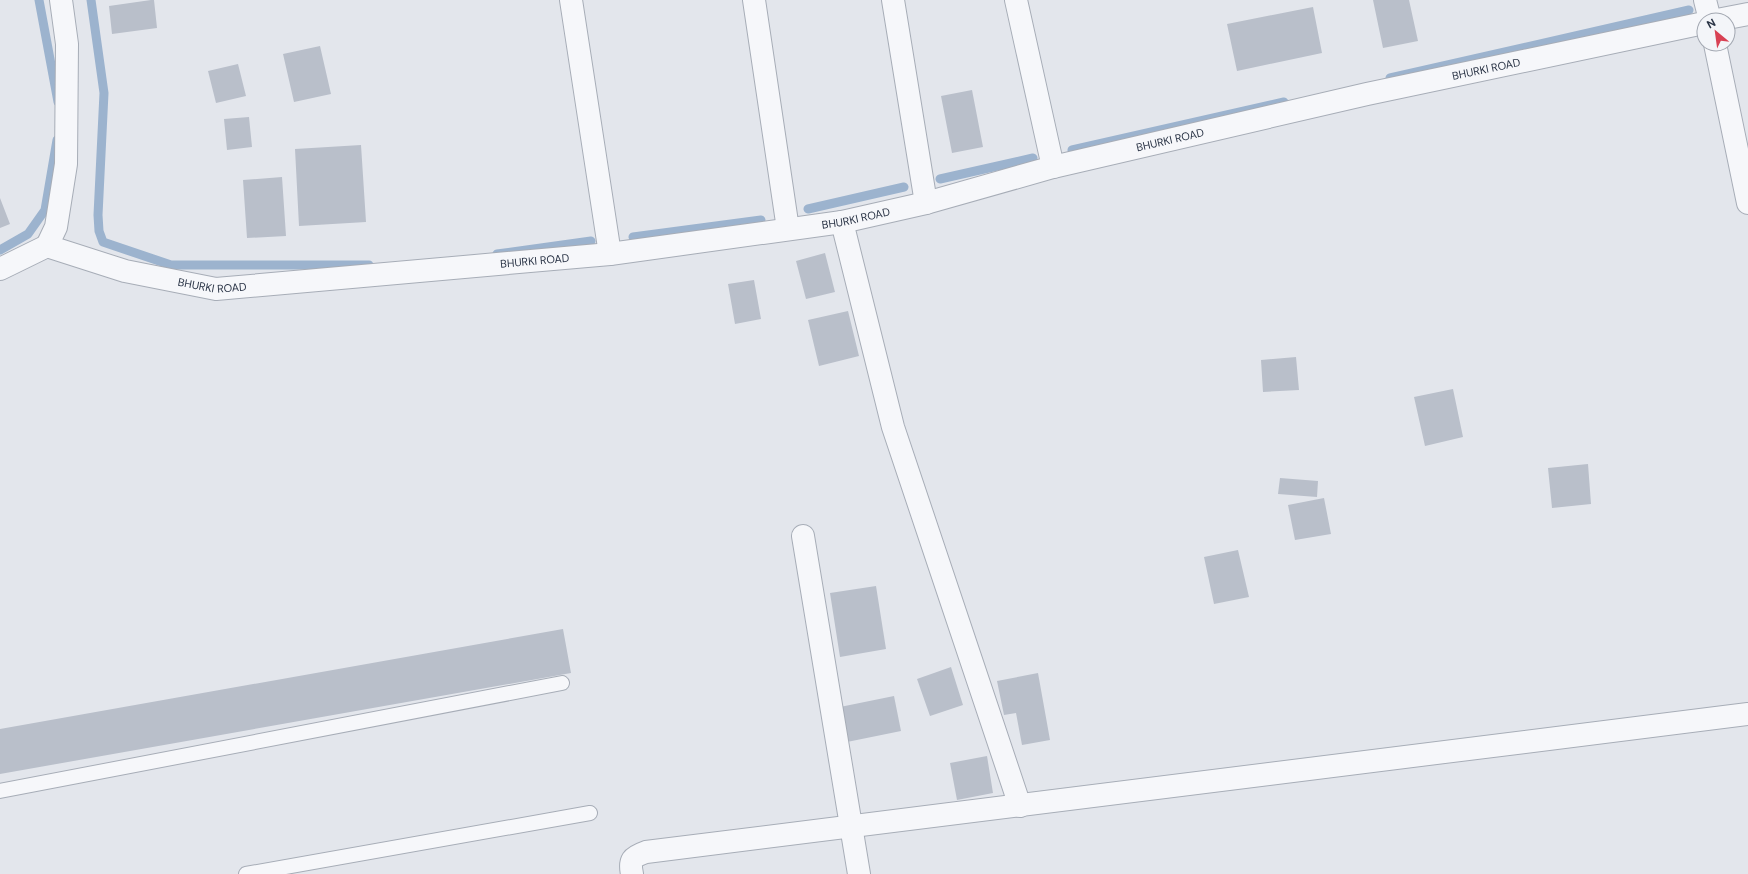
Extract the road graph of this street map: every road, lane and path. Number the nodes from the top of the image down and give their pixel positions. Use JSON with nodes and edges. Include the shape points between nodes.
{"nodes":[{"id":1,"x":62,"y":0,"type":"edge"},
{"id":2,"x":571,"y":0,"type":"edge"},
{"id":3,"x":754,"y":0,"type":"edge"},
{"id":4,"x":893,"y":0,"type":"edge"},
{"id":5,"x":1016,"y":0,"type":"edge"},
{"id":6,"x":1705,"y":0,"type":"edge"},
{"id":7,"x":1708,"y":12,"type":"edge"},
{"id":8,"x":1748,"y":14,"type":"edge"},
{"id":9,"x":1736,"y":16,"type":"edge"},
{"id":10,"x":1696,"y":25,"type":"edge"},
{"id":11,"x":1717,"y":52,"type":"edge"},
{"id":12,"x":1053,"y":167,"type":"junction"},
{"id":13,"x":926,"y":203,"type":"junction"},
{"id":14,"x":1748,"y":203,"type":"edge"},
{"id":15,"x":842,"y":222,"type":"junction"},
{"id":16,"x":788,"y":229,"type":"junction"},
{"id":17,"x":47,"y":246,"type":"junction"},
{"id":18,"x":610,"y":254,"type":"junction"},
{"id":19,"x":0,"y":269,"type":"edge"},
{"id":20,"x":804,"y":536,"type":"dead end"},
{"id":21,"x":562,"y":683,"type":"dead end"},
{"id":22,"x":1748,"y":714,"type":"edge"},
{"id":23,"x":0,"y":791,"type":"edge"},
{"id":24,"x":1020,"y":806,"type":"junction"},
{"id":25,"x":590,"y":812,"type":"dead end"},
{"id":26,"x":851,"y":827,"type":"junction"},
{"id":27,"x":246,"y":874,"type":"edge"},
{"id":28,"x":632,"y":874,"type":"edge"},
{"id":29,"x":859,"y":874,"type":"edge"}],
"edges":[{"from":1,"to":17,"type":"street","via":[[67,44],[66,164],[56,227]]},
{"from":2,"to":18,"type":"street"},
{"from":3,"to":16,"type":"street"},
{"from":4,"to":13,"type":"street"},
{"from":5,"to":12,"type":"street"},
{"from":6,"to":7,"type":"street"},
{"from":8,"to":9,"type":"street"},
{"from":10,"to":12,"type":"street","name":"BHURKI ROAD","via":[[1367,94]]},
{"from":11,"to":14,"type":"street"},
{"from":12,"to":13,"type":"street","name":"BHURKI ROAD"},
{"from":13,"to":15,"type":"street","name":"BHURKI ROAD"},
{"from":15,"to":16,"type":"street","name":"BHURKI ROAD"},
{"from":15,"to":24,"type":"street","via":[[893,427]]},
{"from":16,"to":18,"type":"street","name":"BHURKI ROAD"},
{"from":17,"to":18,"type":"street","name":"BHURKI ROAD","via":[[126,271],[216,289]]},
{"from":17,"to":19,"type":"street"},
{"from":20,"to":26,"type":"street"},
{"from":21,"to":23,"type":"lane"},
{"from":22,"to":24,"type":"street"},
{"from":24,"to":26,"type":"street"},
{"from":25,"to":27,"type":"lane"},
{"from":26,"to":28,"type":"street","via":[[646,852],[633,858],[630,864]]},
{"from":26,"to":29,"type":"street"}]}
